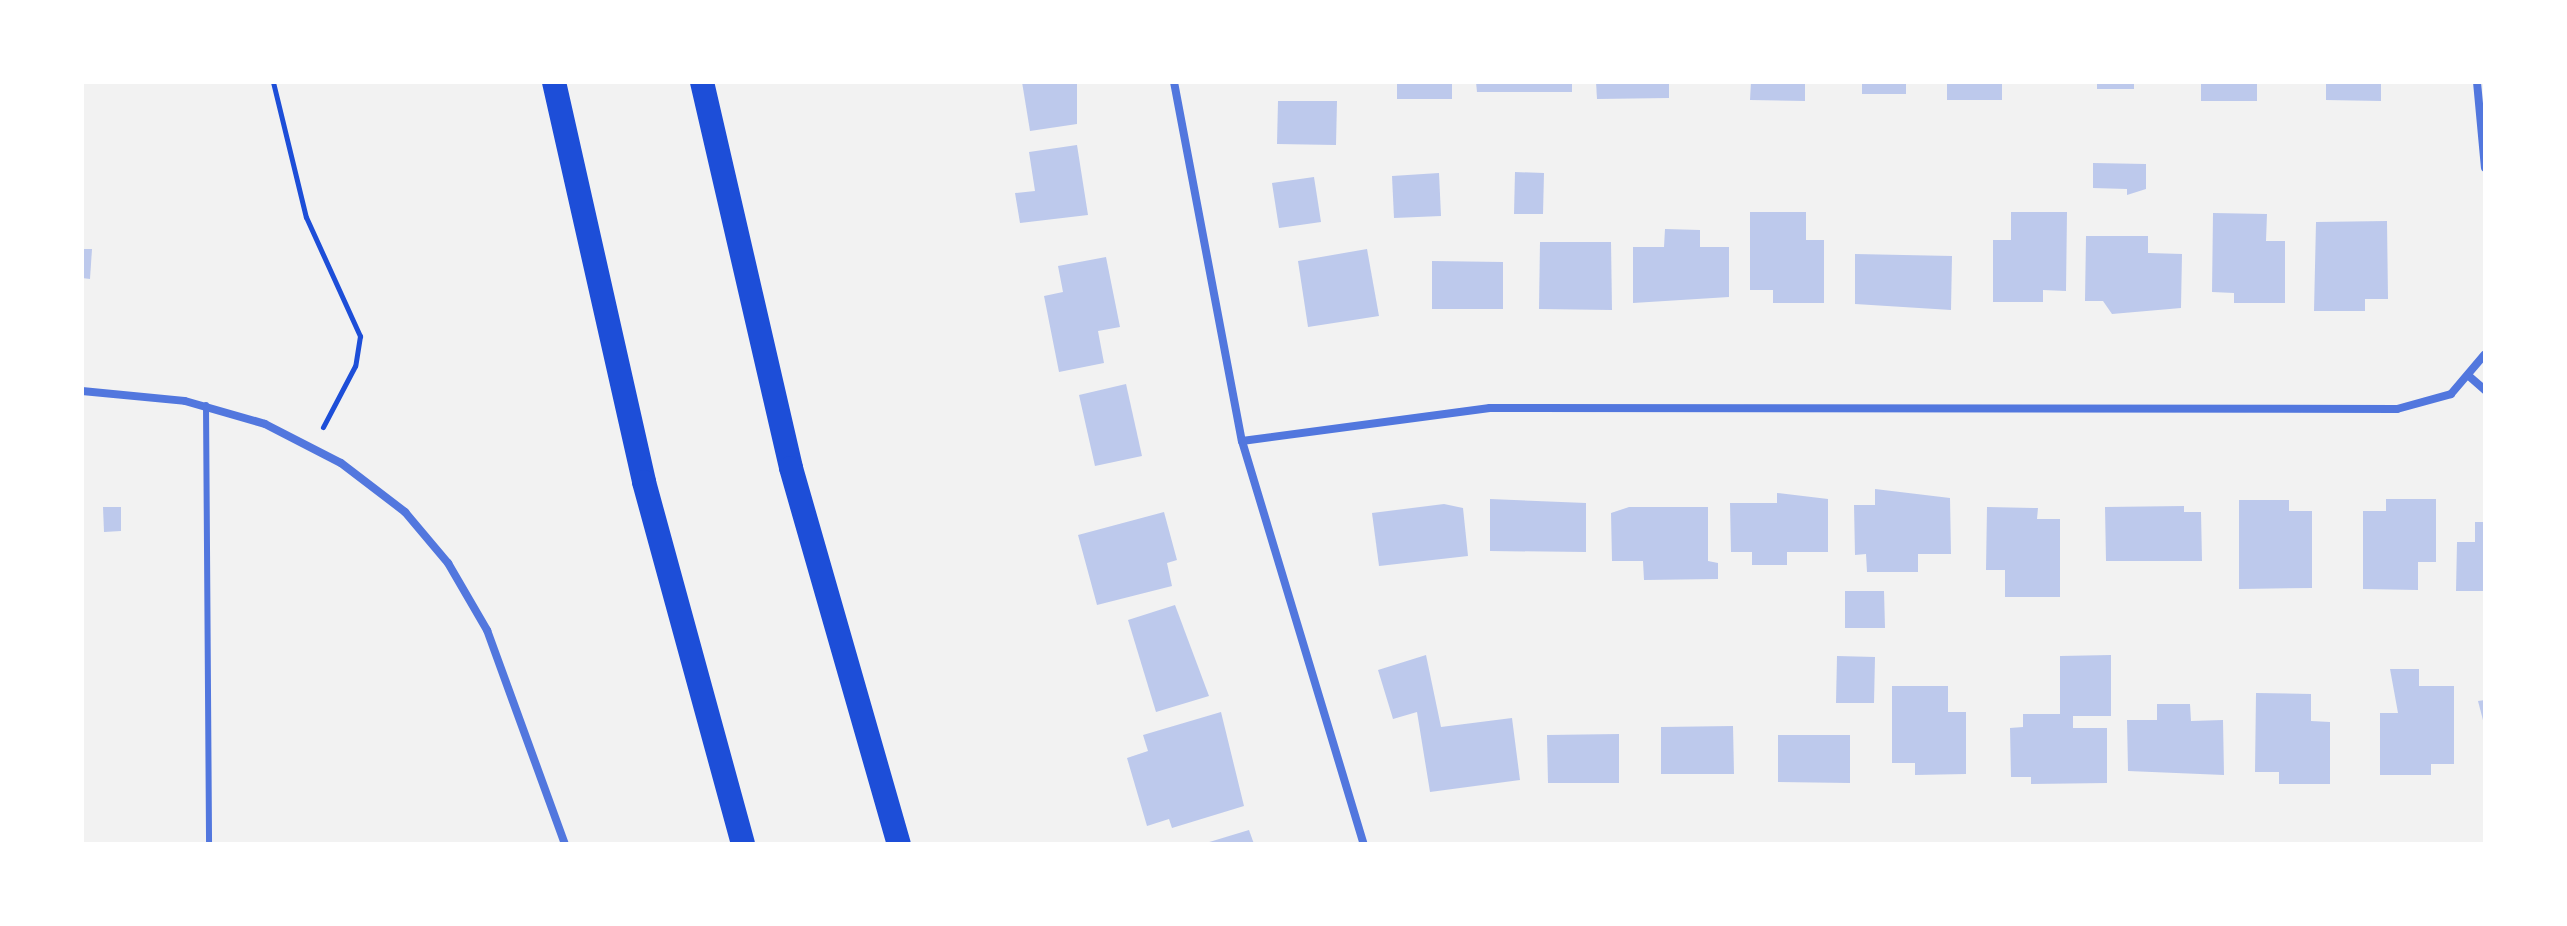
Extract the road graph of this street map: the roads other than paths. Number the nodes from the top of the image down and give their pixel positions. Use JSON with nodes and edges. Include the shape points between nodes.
{"nodes":[{"id":1,"x":554,"y":82,"type":"edge"},
{"id":2,"x":702,"y":82,"type":"edge"},
{"id":3,"x":1174,"y":82,"type":"edge"},
{"id":4,"x":2477,"y":82,"type":"edge"},
{"id":5,"x":2485,"y":168,"type":"edge"},
{"id":6,"x":2485,"y":354,"type":"edge"},
{"id":7,"x":2470,"y":377,"type":"junction"},
{"id":8,"x":2485,"y":390,"type":"edge"},
{"id":9,"x":82,"y":391,"type":"edge"},
{"id":10,"x":206,"y":405,"type":"junction"},
{"id":11,"x":1242,"y":441,"type":"junction"},
{"id":12,"x":209,"y":844,"type":"edge"},
{"id":13,"x":565,"y":844,"type":"edge"},
{"id":14,"x":743,"y":844,"type":"edge"},
{"id":15,"x":899,"y":844,"type":"edge"},
{"id":16,"x":1364,"y":844,"type":"edge"}],
"edges":[{"from":1,"to":14,"type":"highway","via":[[644,482]]},
{"from":2,"to":15,"type":"highway","via":[[791,468]]},
{"from":3,"to":11,"type":"street"},
{"from":4,"to":5,"type":"street"},
{"from":6,"to":7,"type":"street"},
{"from":7,"to":8,"type":"street"},
{"from":7,"to":11,"type":"street","via":[[2428,405],[2397,409],[1490,408]]},
{"from":9,"to":10,"type":"street"},
{"from":10,"to":12,"type":"lane"},
{"from":10,"to":13,"type":"street","via":[[314,446],[405,512],[463,586],[504,670]]},
{"from":11,"to":16,"type":"street"}]}
